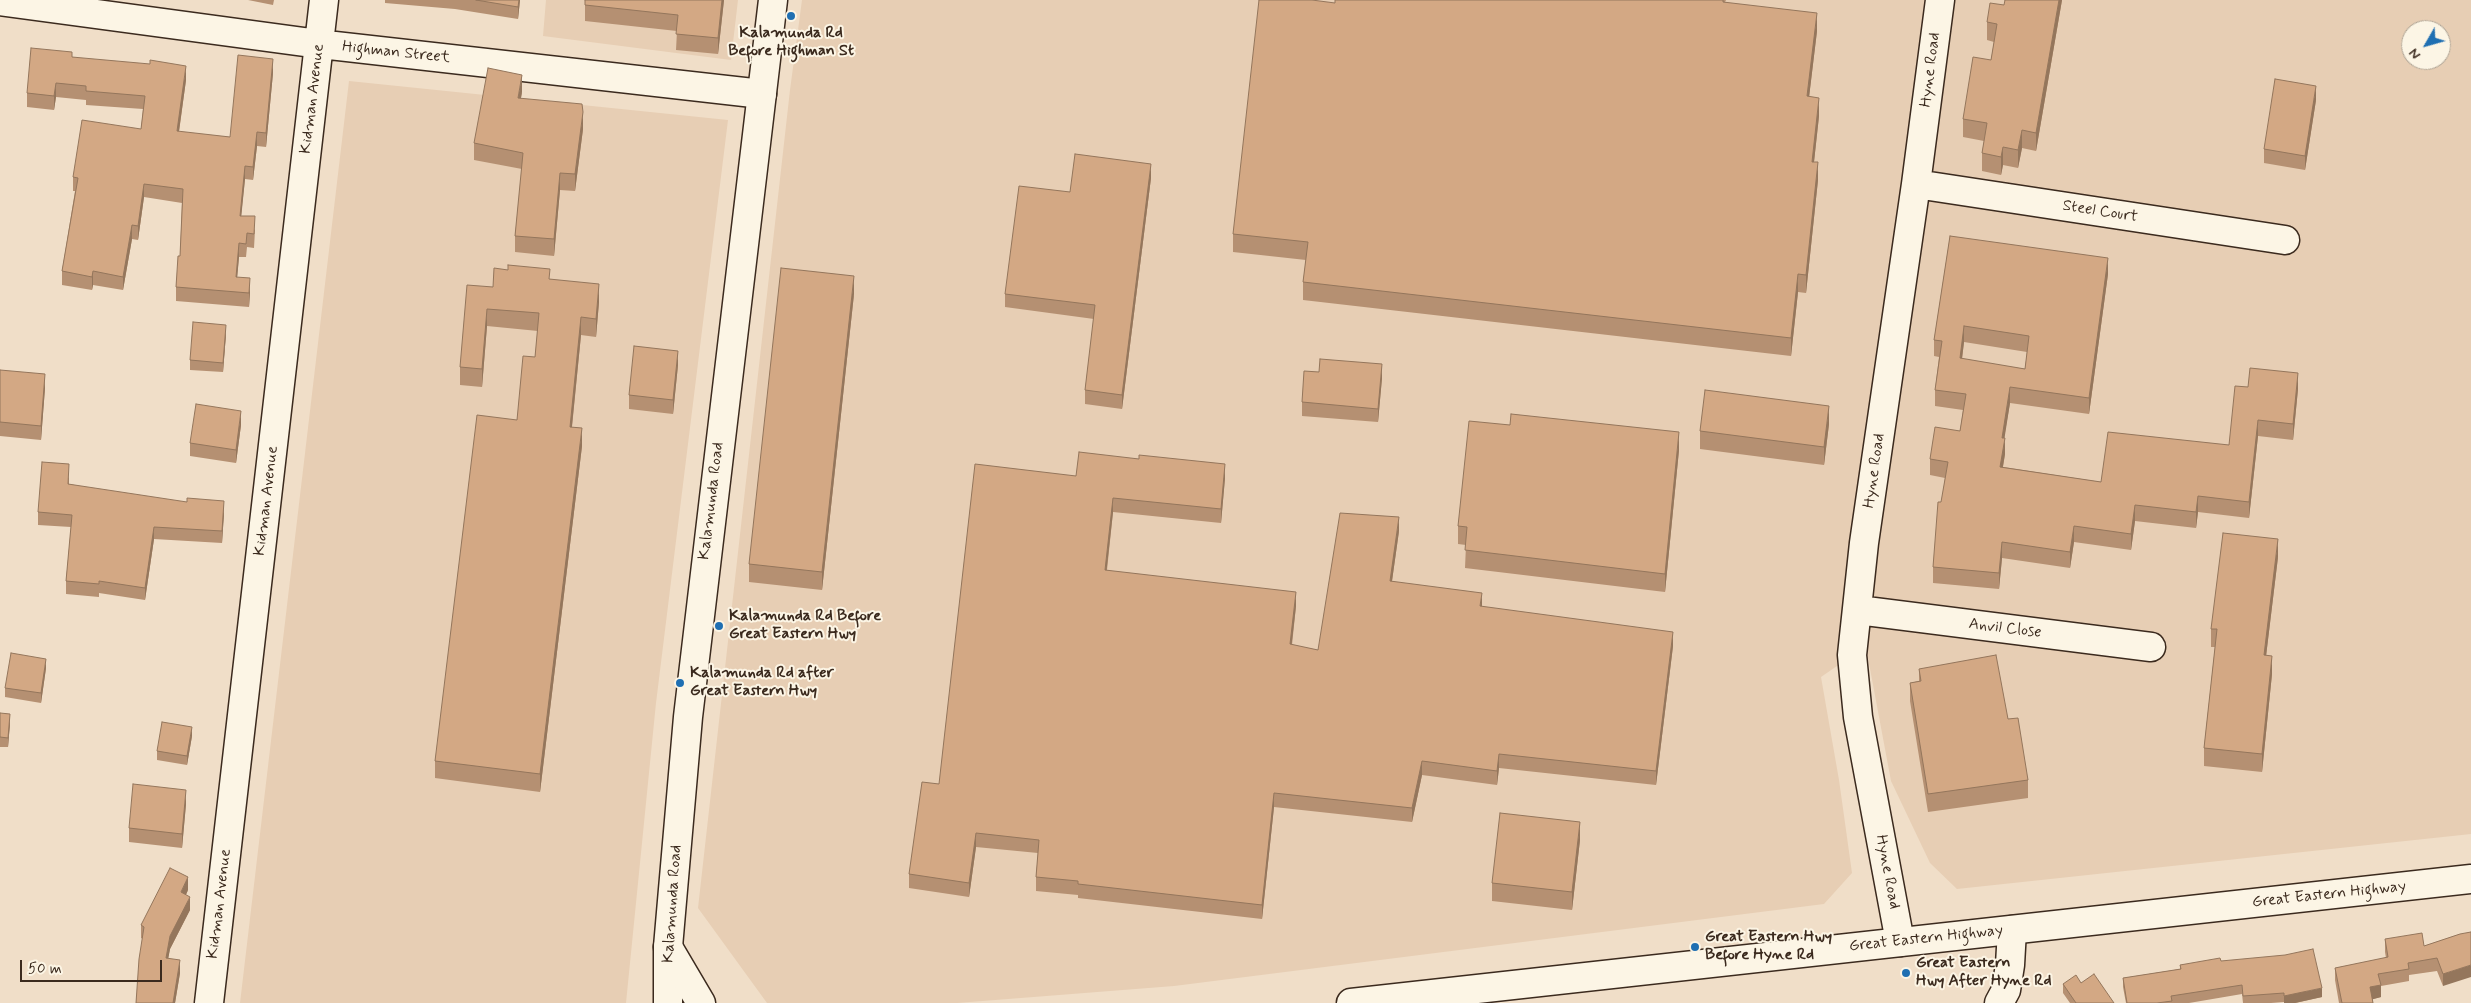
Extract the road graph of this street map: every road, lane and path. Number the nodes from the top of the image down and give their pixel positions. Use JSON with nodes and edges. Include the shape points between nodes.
{"nodes":[{"id":1,"x":324,"y":0,"type":"edge"},
{"id":2,"x":772,"y":0,"type":"edge"},
{"id":3,"x":1940,"y":0,"type":"edge"},
{"id":4,"x":0,"y":1,"type":"edge"},
{"id":5,"x":319,"y":44,"type":"junction"},
{"id":6,"x":762,"y":94,"type":"junction"},
{"id":7,"x":1916,"y":184,"type":"junction"},
{"id":8,"x":2285,"y":240,"type":"dead end"},
{"id":9,"x":1858,"y":610,"type":"junction"},
{"id":10,"x":2151,"y":647,"type":"dead end"},
{"id":11,"x":2471,"y":880,"type":"edge"},
{"id":12,"x":2012,"y":930,"type":"junction"},
{"id":13,"x":1900,"y":942,"type":"junction"},
{"id":14,"x":668,"y":947,"type":"junction"},
{"id":15,"x":209,"y":1003,"type":"edge"},
{"id":16,"x":668,"y":1003,"type":"edge"},
{"id":17,"x":701,"y":1003,"type":"edge"},
{"id":18,"x":1352,"y":1003,"type":"edge"},
{"id":19,"x":1999,"y":1003,"type":"edge"}],
"edges":[{"from":1,"to":5,"type":"main road","name":"Kidman Avenue"},
{"from":2,"to":6,"type":"main road","name":"Kalamunda Road"},
{"from":3,"to":7,"type":"main road","name":"Hyne Road"},
{"from":4,"to":5,"type":"main road","name":"Highman Street"},
{"from":5,"to":6,"type":"main road","name":"Highman Street"},
{"from":5,"to":15,"type":"main road","name":"Kidman Avenue"},
{"from":6,"to":14,"type":"main road","name":"Kalamunda Road","via":[[690,697]]},
{"from":7,"to":8,"type":"main road","name":"Steel Court"},
{"from":7,"to":9,"type":"main road","name":"Hyne Road","via":[[1864,543]]},
{"from":9,"to":10,"type":"main road","name":"Anvil Close"},
{"from":9,"to":13,"type":"main road","name":"Hyne Road","via":[[1852,655],[1858,717]]},
{"from":11,"to":12,"type":"main road","name":"Great Eastern Highway"},
{"from":12,"to":13,"type":"main road","name":"Great Eastern Highway"},
{"from":12,"to":19,"type":"main road","via":[[2006,990]]},
{"from":13,"to":18,"type":"main road","name":"Great Eastern Highway"},
{"from":14,"to":16,"type":"main road","name":"Kalamunda Road"},
{"from":14,"to":17,"type":"main road"}]}
